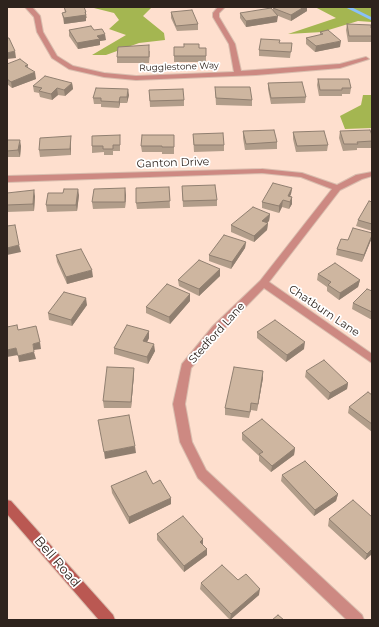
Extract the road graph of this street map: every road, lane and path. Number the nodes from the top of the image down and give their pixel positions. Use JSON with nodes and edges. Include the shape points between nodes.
{"nodes":[{"id":1,"x":28,"y":7,"type":"edge"},
{"id":2,"x":222,"y":7,"type":"edge"},
{"id":3,"x":366,"y":59,"type":"dead end"},
{"id":4,"x":238,"y":74,"type":"junction"},
{"id":5,"x":372,"y":174,"type":"edge"},
{"id":6,"x":7,"y":179,"type":"edge"},
{"id":7,"x":337,"y":188,"type":"junction"},
{"id":8,"x":263,"y":283,"type":"junction"},
{"id":9,"x":372,"y":359,"type":"edge"},
{"id":10,"x":7,"y":505,"type":"edge"},
{"id":11,"x":108,"y":620,"type":"edge"},
{"id":12,"x":357,"y":620,"type":"edge"}],
"edges":[{"from":1,"to":4,"type":"street","name":"Rugglestone Way","via":[[38,16],[40,32],[54,57],[71,68],[136,78]]},
{"from":2,"to":4,"type":"street","via":[[216,13],[216,17],[232,44]]},
{"from":3,"to":4,"type":"street","name":"Rugglestone Way","via":[[340,66]]},
{"from":5,"to":7,"type":"street","name":"Stedford Lane","via":[[359,177]]},
{"from":6,"to":7,"type":"street","name":"Ganton Drive","via":[[262,171],[302,175]]},
{"from":7,"to":8,"type":"street","name":"Stedford Lane"},
{"from":8,"to":9,"type":"street","name":"Chatburn Lane"},
{"from":8,"to":12,"type":"street","name":"Stedford Lane","via":[[217,329],[186,367],[179,404],[186,442],[202,474]]},
{"from":10,"to":11,"type":"street","name":"Bell Road"}]}
